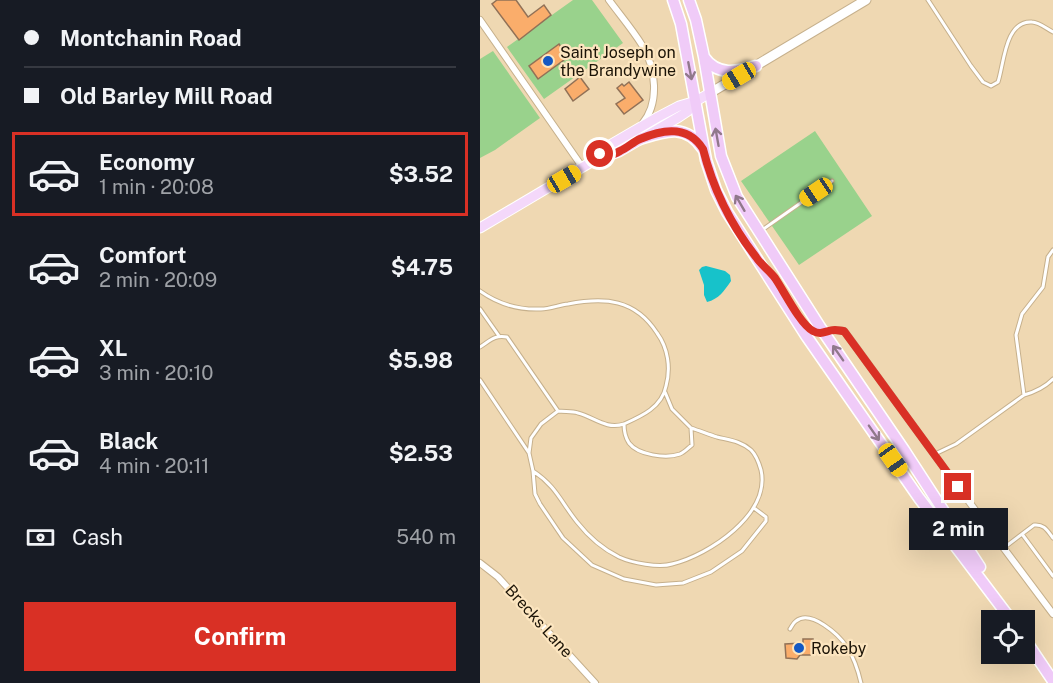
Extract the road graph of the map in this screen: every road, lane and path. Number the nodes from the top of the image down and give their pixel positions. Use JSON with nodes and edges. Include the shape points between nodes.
{"nodes":[{"id":1,"x":609,"y":0,"type":"edge"},
{"id":2,"x":673,"y":0,"type":"edge"},
{"id":3,"x":689,"y":0,"type":"edge"},
{"id":4,"x":866,"y":0,"type":"edge"},
{"id":5,"x":928,"y":0,"type":"edge"},
{"id":6,"x":480,"y":20,"type":"edge"},
{"id":7,"x":1053,"y":32,"type":"edge"},
{"id":8,"x":704,"y":57,"type":"junction"},
{"id":9,"x":756,"y":66,"type":"junction"},
{"id":10,"x":710,"y":93,"type":"junction"},
{"id":11,"x":696,"y":101,"type":"junction"},
{"id":12,"x":630,"y":134,"type":"junction"},
{"id":13,"x":640,"y":139,"type":"junction"},
{"id":14,"x":703,"y":149,"type":"junction"},
{"id":15,"x":593,"y":161,"type":"junction"},
{"id":16,"x":583,"y":168,"type":"junction"},
{"id":17,"x":832,"y":182,"type":"dead end"},
{"id":18,"x":480,"y":228,"type":"edge"},
{"id":19,"x":758,"y":233,"type":"junction"},
{"id":20,"x":1053,"y":250,"type":"edge"},
{"id":21,"x":756,"y":258,"type":"junction"},
{"id":22,"x":480,"y":291,"type":"edge"},
{"id":23,"x":480,"y":309,"type":"edge"},
{"id":24,"x":824,"y":333,"type":"junction"},
{"id":25,"x":499,"y":336,"type":"junction"},
{"id":26,"x":480,"y":347,"type":"edge"},
{"id":27,"x":1053,"y":379,"type":"edge"},
{"id":28,"x":480,"y":380,"type":"edge"},
{"id":29,"x":665,"y":392,"type":"junction"},
{"id":30,"x":1024,"y":394,"type":"junction"},
{"id":31,"x":558,"y":411,"type":"junction"},
{"id":32,"x":624,"y":424,"type":"junction"},
{"id":33,"x":691,"y":428,"type":"junction"},
{"id":34,"x":529,"y":453,"type":"junction"},
{"id":35,"x":934,"y":454,"type":"junction"},
{"id":36,"x":533,"y":471,"type":"junction"},
{"id":37,"x":754,"y":508,"type":"junction"},
{"id":38,"x":1022,"y":534,"type":"junction"},
{"id":39,"x":1053,"y":538,"type":"edge"},
{"id":40,"x":1004,"y":548,"type":"junction"},
{"id":41,"x":480,"y":562,"type":"edge"},
{"id":42,"x":1053,"y":576,"type":"edge"},
{"id":43,"x":1005,"y":610,"type":"edge"},
{"id":44,"x":1006,"y":610,"type":"edge"},
{"id":45,"x":1052,"y":611,"type":"edge"},
{"id":46,"x":790,"y":629,"type":"dead end"},
{"id":47,"x":1035,"y":654,"type":"edge"},
{"id":48,"x":1053,"y":681,"type":"edge"},
{"id":49,"x":595,"y":683,"type":"edge"},
{"id":50,"x":861,"y":683,"type":"edge"}],
"edges":[{"from":1,"to":12,"type":"street","via":[[643,46],[651,69],[653,102],[648,117]]},
{"from":2,"to":11,"type":"highway","one_way":true},
{"from":3,"to":8,"type":"highway"},
{"from":4,"to":9,"type":"main road"},
{"from":5,"to":7,"type":"lane","via":[[971,66],[991,86],[998,82],[1007,44],[1021,23],[1034,21]]},
{"from":6,"to":16,"type":"street"},
{"from":8,"to":9,"type":"highway","via":[[723,71]]},
{"from":8,"to":10,"type":"highway"},
{"from":9,"to":10,"type":"main road"},
{"from":10,"to":11,"type":"main road"},
{"from":19,"to":10,"type":"highway","one_way":true,"via":[[724,167]]},
{"from":11,"to":12,"type":"main road","via":[[679,106]]},
{"from":11,"to":13,"type":"main road","via":[[688,111]]},
{"from":11,"to":14,"type":"highway"},
{"from":12,"to":15,"type":"main road"},
{"from":13,"to":14,"type":"highway","via":[[678,131]]},
{"from":13,"to":15,"type":"main road"},
{"from":14,"to":21,"type":"highway","via":[[721,201]]},
{"from":15,"to":16,"type":"main road"},
{"from":16,"to":18,"type":"main road"},
{"from":17,"to":19,"type":"lane"},
{"from":19,"to":24,"type":"highway"},
{"from":20,"to":30,"type":"lane","via":[[1048,257],[1043,287],[1022,314],[1016,335]]},
{"from":21,"to":24,"type":"highway","via":[[774,276],[809,328]]},
{"from":21,"to":43,"type":"highway","one_way":true,"via":[[919,498]]},
{"from":22,"to":29,"type":"lane","via":[[496,301],[523,309],[589,301],[612,301],[631,308],[645,316],[664,342],[669,375]]},
{"from":23,"to":25,"type":"lane"},
{"from":24,"to":35,"type":"street","via":[[844,331]]},
{"from":44,"to":24,"type":"highway","one_way":true,"via":[[924,478]]},
{"from":25,"to":26,"type":"lane"},
{"from":25,"to":31,"type":"lane","via":[[507,337]]},
{"from":27,"to":30,"type":"lane","via":[[1035,392]]},
{"from":28,"to":34,"type":"lane"},
{"from":29,"to":32,"type":"lane","via":[[656,405]]},
{"from":29,"to":33,"type":"lane","via":[[672,409]]},
{"from":30,"to":35,"type":"lane","via":[[956,444]]},
{"from":31,"to":32,"type":"lane","via":[[578,413],[611,426]]},
{"from":31,"to":34,"type":"lane","via":[[531,438]]},
{"from":32,"to":33,"type":"lane","via":[[630,445],[658,455],[684,452],[692,445]]},
{"from":33,"to":37,"type":"lane","via":[[737,441],[751,450],[763,479]]},
{"from":34,"to":36,"type":"lane"},
{"from":35,"to":40,"type":"street"},
{"from":36,"to":37,"type":"lane","via":[[555,489],[578,523],[598,543],[620,557],[646,564],[670,565],[701,554],[729,536]]},
{"from":36,"to":37,"type":"lane","via":[[535,494],[562,538],[592,565],[624,579],[656,585],[683,583],[711,572],[742,551],[766,521]]},
{"from":38,"to":39,"type":"lane","via":[[1039,525]]},
{"from":38,"to":40,"type":"lane"},
{"from":38,"to":42,"type":"lane"},
{"from":40,"to":45,"type":"street"},
{"from":41,"to":49,"type":"street","name":"Brecks Lane"},
{"from":46,"to":50,"type":"lane","via":[[803,618],[827,626],[848,648]]},
{"from":47,"to":48,"type":"highway"}]}
